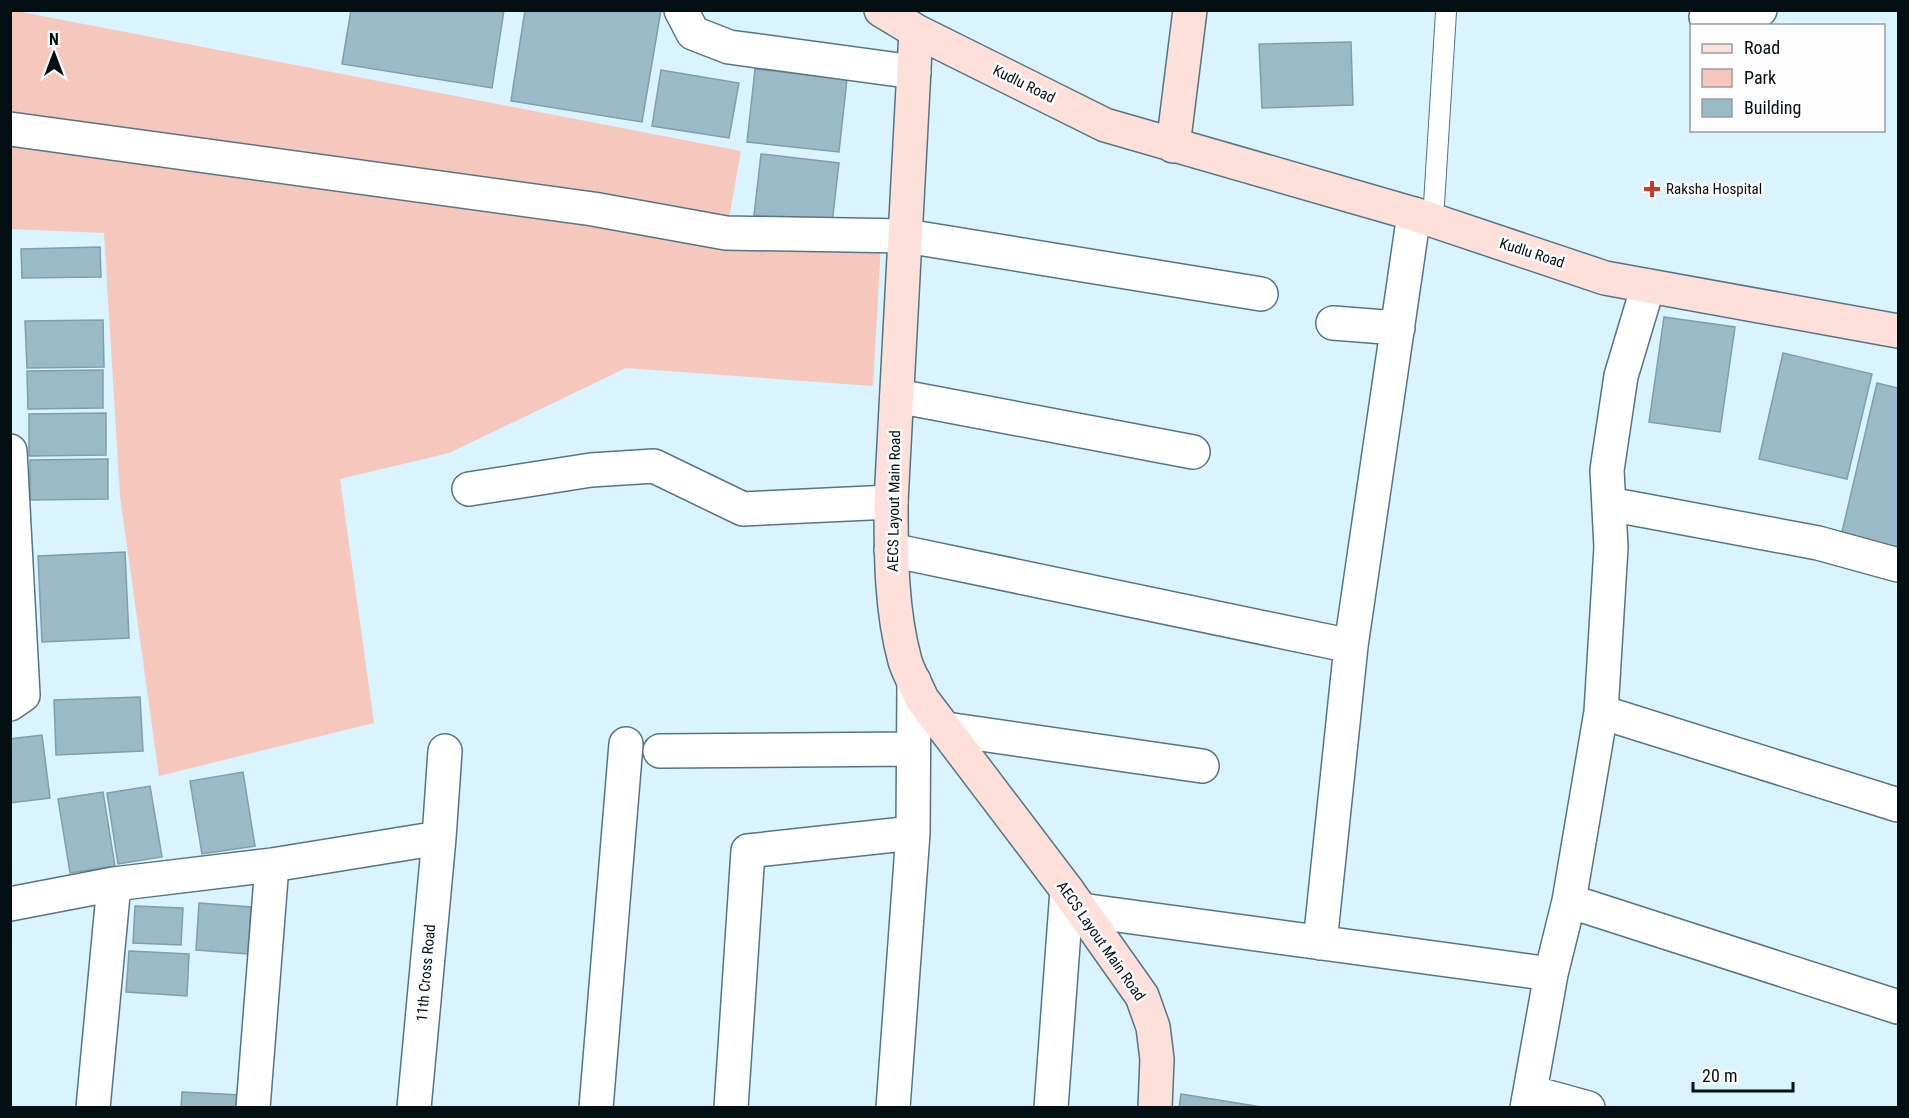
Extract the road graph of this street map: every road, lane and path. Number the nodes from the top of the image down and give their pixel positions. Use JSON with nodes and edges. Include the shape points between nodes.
{"nodes":[{"id":1,"x":681,"y":10,"type":"edge"},
{"id":2,"x":881,"y":10,"type":"edge"},
{"id":3,"x":1190,"y":10,"type":"edge"},
{"id":4,"x":1760,"y":10,"type":"edge"},
{"id":5,"x":1446,"y":12,"type":"dead end"},
{"id":6,"x":1706,"y":17,"type":"dead end"},
{"id":7,"x":916,"y":31,"type":"junction"},
{"id":8,"x":914,"y":72,"type":"junction"},
{"id":9,"x":10,"y":129,"type":"edge"},
{"id":10,"x":1173,"y":146,"type":"junction"},
{"id":11,"x":1423,"y":217,"type":"junction"},
{"id":12,"x":906,"y":236,"type":"junction"},
{"id":13,"x":1648,"y":286,"type":"junction"},
{"id":14,"x":1261,"y":294,"type":"dead end"},
{"id":15,"x":1333,"y":323,"type":"dead end"},
{"id":16,"x":1398,"y":328,"type":"junction"},
{"id":17,"x":1899,"y":331,"type":"edge"},
{"id":18,"x":897,"y":396,"type":"junction"},
{"id":19,"x":10,"y":451,"type":"edge"},
{"id":20,"x":1193,"y":452,"type":"dead end"},
{"id":21,"x":469,"y":489,"type":"dead end"},
{"id":22,"x":891,"y":502,"type":"junction"},
{"id":23,"x":1609,"y":504,"type":"junction"},
{"id":24,"x":891,"y":550,"type":"junction"},
{"id":25,"x":1899,"y":566,"type":"edge"},
{"id":26,"x":1351,"y":646,"type":"junction"},
{"id":27,"x":914,"y":681,"type":"junction"},
{"id":28,"x":10,"y":704,"type":"edge"},
{"id":29,"x":1601,"y":711,"type":"junction"},
{"id":30,"x":946,"y":729,"type":"junction"},
{"id":31,"x":626,"y":744,"type":"dead end"},
{"id":32,"x":913,"y":749,"type":"junction"},
{"id":33,"x":445,"y":751,"type":"dead end"},
{"id":34,"x":660,"y":751,"type":"dead end"},
{"id":35,"x":1202,"y":766,"type":"dead end"},
{"id":36,"x":1899,"y":805,"type":"edge"},
{"id":37,"x":913,"y":833,"type":"junction"},
{"id":38,"x":439,"y":838,"type":"junction"},
{"id":39,"x":272,"y":865,"type":"junction"},
{"id":40,"x":114,"y":884,"type":"junction"},
{"id":41,"x":1074,"y":900,"type":"junction"},
{"id":42,"x":1569,"y":901,"type":"junction"},
{"id":43,"x":10,"y":904,"type":"edge"},
{"id":44,"x":1320,"y":943,"type":"junction"},
{"id":45,"x":1551,"y":974,"type":"junction"},
{"id":46,"x":1899,"y":1007,"type":"edge"},
{"id":47,"x":1528,"y":1100,"type":"edge"},
{"id":48,"x":93,"y":1107,"type":"edge"},
{"id":49,"x":253,"y":1107,"type":"edge"},
{"id":50,"x":414,"y":1107,"type":"edge"},
{"id":51,"x":596,"y":1107,"type":"edge"},
{"id":52,"x":731,"y":1107,"type":"edge"},
{"id":53,"x":893,"y":1107,"type":"edge"},
{"id":54,"x":1051,"y":1107,"type":"edge"},
{"id":55,"x":1155,"y":1107,"type":"edge"},
{"id":56,"x":1588,"y":1107,"type":"edge"}],
"edges":[{"from":1,"to":8,"type":"street","via":[[693,33],[729,47]]},
{"from":2,"to":7,"type":"street","name":"Kudlu Road"},
{"from":3,"to":10,"type":"street"},
{"from":4,"to":6,"type":"street"},
{"from":5,"to":11,"type":"lane"},
{"from":7,"to":8,"type":"street","name":"AECS Layout Main Road"},
{"from":7,"to":10,"type":"street","name":"Kudlu Road","via":[[1105,125]]},
{"from":8,"to":12,"type":"street","name":"AECS Layout Main Road"},
{"from":9,"to":12,"type":"street","via":[[592,209],[726,233]]},
{"from":10,"to":11,"type":"street","name":"Kudlu Road"},
{"from":11,"to":13,"type":"street","name":"Kudlu Road","via":[[1605,278]]},
{"from":11,"to":16,"type":"street"},
{"from":12,"to":14,"type":"street"},
{"from":12,"to":18,"type":"street","name":"AECS Layout Main Road"},
{"from":13,"to":17,"type":"street","name":"Kudlu Road"},
{"from":13,"to":23,"type":"street","via":[[1622,376],[1607,470]]},
{"from":15,"to":16,"type":"street"},
{"from":16,"to":26,"type":"street"},
{"from":18,"to":20,"type":"street"},
{"from":18,"to":22,"type":"street","name":"AECS Layout Main Road"},
{"from":19,"to":28,"type":"street","via":[[23,695]]},
{"from":21,"to":22,"type":"street","via":[[591,470],[654,466],[743,509]]},
{"from":22,"to":24,"type":"street","name":"AECS Layout Main Road"},
{"from":23,"to":25,"type":"street","via":[[1818,543]]},
{"from":23,"to":29,"type":"street","via":[[1611,547]]},
{"from":24,"to":26,"type":"street"},
{"from":24,"to":27,"type":"street","name":"AECS Layout Main Road","via":[[896,620]]},
{"from":26,"to":44,"type":"street"},
{"from":27,"to":30,"type":"street","name":"AECS Layout Main Road","via":[[922,699]]},
{"from":27,"to":32,"type":"street"},
{"from":29,"to":36,"type":"street"},
{"from":29,"to":42,"type":"street"},
{"from":30,"to":35,"type":"street"},
{"from":30,"to":41,"type":"street","name":"AECS Layout Main Road"},
{"from":31,"to":51,"type":"street"},
{"from":32,"to":34,"type":"street"},
{"from":32,"to":37,"type":"street"},
{"from":33,"to":38,"type":"street","name":"11th Cross Road"},
{"from":37,"to":52,"type":"street","via":[[748,851]]},
{"from":37,"to":53,"type":"street"},
{"from":38,"to":39,"type":"street"},
{"from":38,"to":50,"type":"street","name":"11th Cross Road"},
{"from":39,"to":40,"type":"street"},
{"from":39,"to":49,"type":"street"},
{"from":40,"to":43,"type":"street"},
{"from":40,"to":48,"type":"street"},
{"from":41,"to":44,"type":"street"},
{"from":41,"to":54,"type":"street"},
{"from":41,"to":55,"type":"street","name":"AECS Layout Main Road","via":[[1142,996],[1153,1027],[1157,1059]]},
{"from":42,"to":45,"type":"street"},
{"from":42,"to":46,"type":"street"},
{"from":44,"to":45,"type":"street"},
{"from":45,"to":47,"type":"street"},
{"from":47,"to":56,"type":"street"}]}
